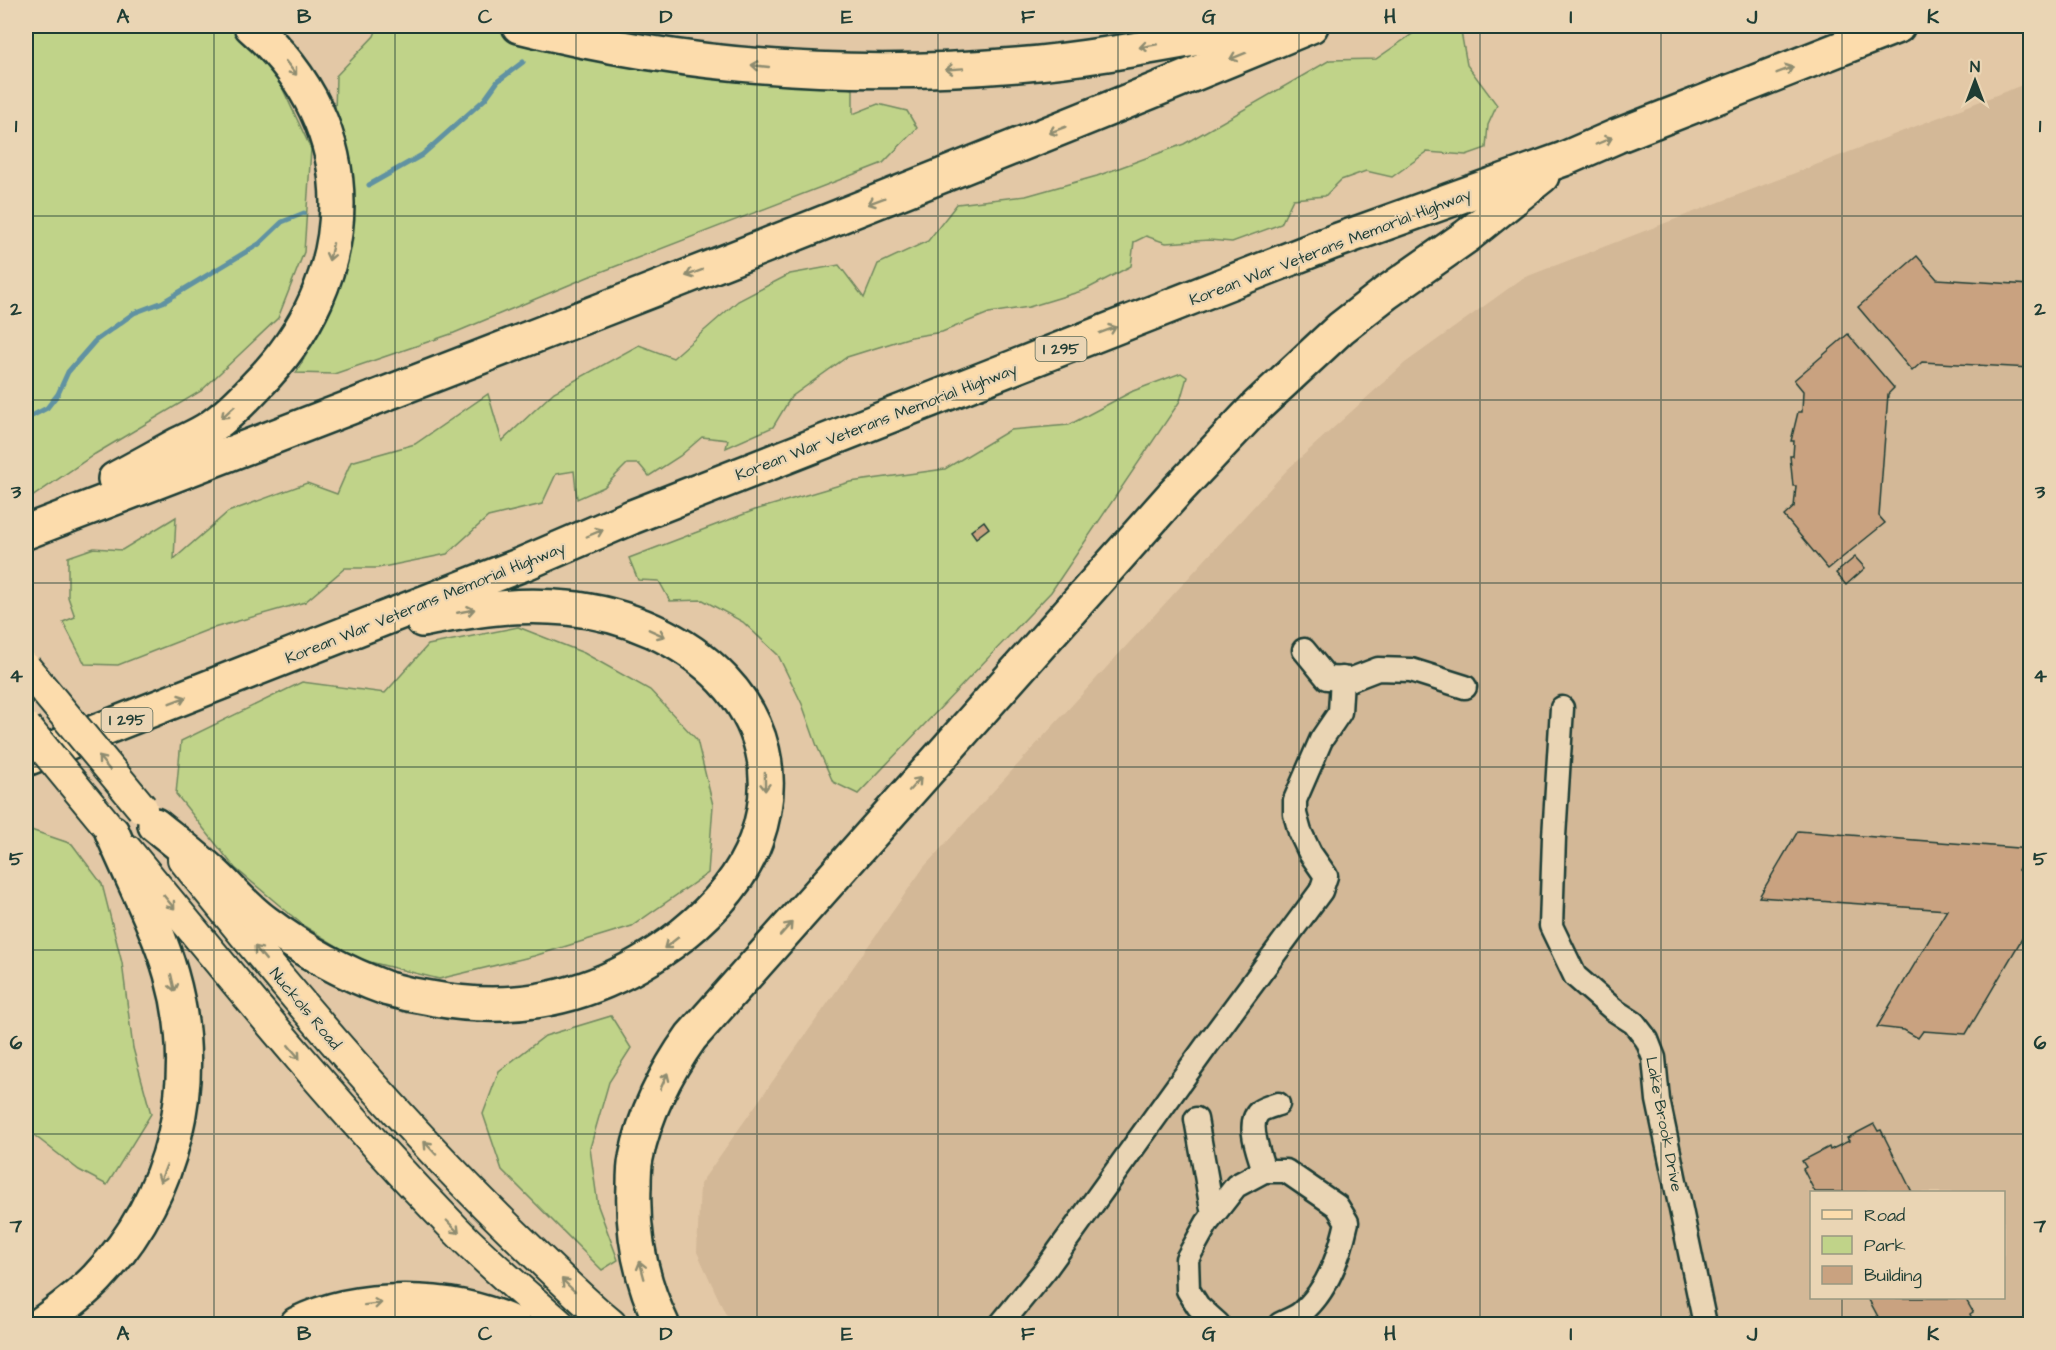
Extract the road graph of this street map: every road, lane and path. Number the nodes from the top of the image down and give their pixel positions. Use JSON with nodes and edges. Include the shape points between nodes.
{"nodes":[{"id":1,"x":251,"y":26,"type":"edge"},
{"id":2,"x":519,"y":26,"type":"edge"},
{"id":3,"x":1268,"y":26,"type":"edge"},
{"id":4,"x":1311,"y":26,"type":"edge"},
{"id":5,"x":1898,"y":26,"type":"edge"},
{"id":6,"x":1564,"y":159,"type":"junction"},
{"id":7,"x":26,"y":526,"type":"edge"},
{"id":8,"x":26,"y":532,"type":"edge"},
{"id":9,"x":1304,"y":650,"type":"dead end"},
{"id":10,"x":26,"y":668,"type":"edge"},
{"id":11,"x":1342,"y":678,"type":"junction"},
{"id":12,"x":229,"y":680,"type":"junction"},
{"id":13,"x":1465,"y":687,"type":"dead end"},
{"id":14,"x":1562,"y":708,"type":"dead end"},
{"id":15,"x":26,"y":727,"type":"edge"},
{"id":16,"x":26,"y":759,"type":"edge"},
{"id":17,"x":148,"y":817,"type":"junction"},
{"id":18,"x":109,"y":828,"type":"junction"},
{"id":19,"x":1278,"y":1104,"type":"dead end"},
{"id":20,"x":1196,"y":1119,"type":"dead end"},
{"id":21,"x":1264,"y":1171,"type":"junction"},
{"id":22,"x":1213,"y":1215,"type":"junction"},
{"id":23,"x":41,"y":1324,"type":"edge"},
{"id":24,"x":297,"y":1324,"type":"edge"},
{"id":25,"x":514,"y":1324,"type":"edge"},
{"id":26,"x":559,"y":1324,"type":"edge"},
{"id":27,"x":611,"y":1324,"type":"edge"},
{"id":28,"x":662,"y":1324,"type":"edge"},
{"id":29,"x":1001,"y":1324,"type":"edge"},
{"id":30,"x":1218,"y":1324,"type":"edge"},
{"id":31,"x":1280,"y":1324,"type":"edge"},
{"id":32,"x":1705,"y":1324,"type":"edge"}],
"edges":[{"from":1,"to":7,"type":"highway","one_way":true,"via":[[299,77],[317,108],[330,147],[336,181],[335,237],[319,293],[285,352],[261,381],[212,427]]},
{"from":3,"to":2,"type":"highway","one_way":true,"via":[[1074,59],[963,69],[876,71],[700,59]]},
{"from":4,"to":8,"type":"highway","one_way":true,"via":[[1085,120]]},
{"from":6,"to":5,"type":"highway","name":"Korean War Veterans Memorial Highway","number":"I 295","one_way":true},
{"from":12,"to":6,"type":"highway","name":"Korean War Veterans Memorial Highway","number":"I 295","one_way":true,"via":[[1322,246]]},
{"from":28,"to":6,"type":"highway","one_way":true,"via":[[639,1256],[633,1209],[635,1161],[665,1076],[691,1037],[1150,520],[1256,407],[1341,328]]},
{"from":9,"to":11,"type":"street","via":[[1327,678]]},
{"from":17,"to":10,"type":"main road","name":"Nuckols Road","one_way":true,"bridge":true},
{"from":11,"to":13,"type":"street","via":[[1352,679],[1378,669],[1411,669]]},
{"from":11,"to":29,"type":"street","via":[[1340,712],[1321,740],[1295,800],[1294,814],[1300,832],[1326,876],[1321,891],[1045,1270]]},
{"from":16,"to":12,"type":"highway","name":"Korean War Veterans Memorial Highway","number":"I 295","one_way":true},
{"from":12,"to":17,"type":"highway","one_way":true,"via":[[408,622],[481,608],[571,608],[617,618],[692,651],[725,680],[742,703],[764,763],[764,810],[757,838],[742,869],[715,906],[663,950],[631,969],[566,995],[486,1006],[388,988],[302,948],[262,921]]},
{"from":14,"to":32,"type":"street","name":"Lake Brook Drive","via":[[1551,926],[1575,976],[1634,1023],[1654,1058],[1658,1100]]},
{"from":15,"to":18,"type":"main road","bridge":true},
{"from":27,"to":17,"type":"main road","name":"Nuckols Road","one_way":true,"via":[[507,1227],[375,1088]]},
{"from":18,"to":23,"type":"highway","one_way":true,"via":[[155,923],[172,976],[182,1024],[180,1116],[162,1177],[125,1244],[97,1278]]},
{"from":18,"to":26,"type":"main road","one_way":true,"via":[[350,1117],[456,1231]]},
{"from":19,"to":21,"type":"street","via":[[1254,1118],[1253,1132]]},
{"from":20,"to":22,"type":"street"},
{"from":21,"to":22,"type":"street","via":[[1236,1186]]},
{"from":21,"to":31,"type":"street","via":[[1286,1171],[1337,1206],[1347,1222],[1341,1249],[1324,1287],[1301,1313]]},
{"from":22,"to":30,"type":"street","via":[[1187,1259],[1188,1290],[1198,1306]]},
{"from":24,"to":25,"type":"highway","one_way":true,"via":[[349,1306],[389,1302],[466,1308]]}]}
